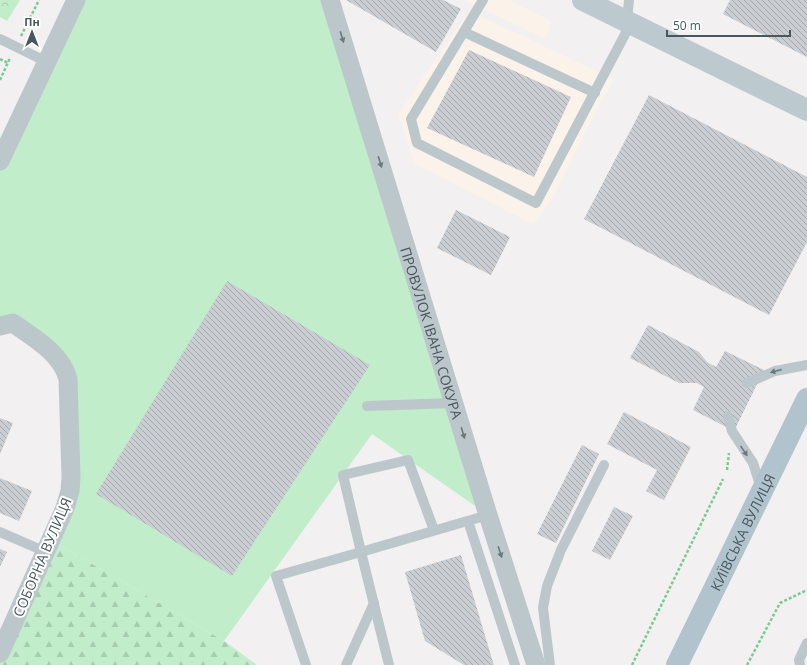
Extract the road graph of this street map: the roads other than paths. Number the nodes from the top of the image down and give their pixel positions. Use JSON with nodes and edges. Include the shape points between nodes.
{"nodes":[{"id":1,"x":76,"y":0,"type":"edge"},
{"id":2,"x":330,"y":0,"type":"edge"},
{"id":3,"x":483,"y":0,"type":"edge"},
{"id":4,"x":583,"y":0,"type":"edge"},
{"id":5,"x":630,"y":0,"type":"edge"},
{"id":6,"x":629,"y":22,"type":"junction"},
{"id":7,"x":464,"y":32,"type":"junction"},
{"id":8,"x":0,"y":39,"type":"edge"},
{"id":9,"x":47,"y":62,"type":"junction"},
{"id":10,"x":595,"y":93,"type":"junction"},
{"id":11,"x":807,"y":110,"type":"edge"},
{"id":12,"x":0,"y":161,"type":"edge"},
{"id":13,"x":0,"y":326,"type":"edge"},
{"id":14,"x":807,"y":365,"type":"edge"},
{"id":15,"x":747,"y":383,"type":"dead end"},
{"id":16,"x":807,"y":399,"type":"edge"},
{"id":17,"x":454,"y":403,"type":"junction"},
{"id":18,"x":367,"y":406,"type":"dead end"},
{"id":19,"x":728,"y":416,"type":"dead end"},
{"id":20,"x":604,"y":465,"type":"dead end"},
{"id":21,"x":761,"y":491,"type":"junction"},
{"id":22,"x":488,"y":515,"type":"junction"},
{"id":23,"x":468,"y":521,"type":"junction"},
{"id":24,"x":434,"y":530,"type":"junction"},
{"id":25,"x":0,"y":532,"type":"edge"},
{"id":26,"x":46,"y":552,"type":"junction"},
{"id":27,"x":361,"y":552,"type":"junction"},
{"id":28,"x":374,"y":603,"type":"junction"},
{"id":29,"x":807,"y":643,"type":"edge"},
{"id":30,"x":0,"y":652,"type":"edge"},
{"id":31,"x":306,"y":665,"type":"edge"},
{"id":32,"x":346,"y":665,"type":"edge"},
{"id":33,"x":389,"y":665,"type":"edge"},
{"id":34,"x":516,"y":665,"type":"edge"},
{"id":35,"x":536,"y":665,"type":"edge"},
{"id":36,"x":550,"y":665,"type":"edge"},
{"id":37,"x":677,"y":665,"type":"edge"},
{"id":38,"x":800,"y":665,"type":"edge"}],
"edges":[{"from":1,"to":9,"type":"street"},
{"from":2,"to":17,"type":"street","name":"ПРОВУЛОК ІВАНА СОКУРА","one_way":true},
{"from":3,"to":7,"type":"lane"},
{"from":4,"to":6,"type":"street"},
{"from":5,"to":6,"type":"lane"},
{"from":6,"to":10,"type":"lane"},
{"from":6,"to":11,"type":"street"},
{"from":7,"to":10,"type":"lane"},
{"from":7,"to":10,"type":"lane","via":[[411,119],[417,143],[536,203]]},
{"from":8,"to":9,"type":"lane"},
{"from":9,"to":12,"type":"street"},
{"from":13,"to":26,"type":"street","name":"СОБОРНА ВУЛИЦЯ","via":[[13,323],[45,346],[66,370],[71,477],[68,500]]},
{"from":14,"to":15,"type":"lane","one_way":true,"via":[[774,371]]},
{"from":16,"to":21,"type":"main road","name":"КИЇВСЬКА ВУЛИЦЯ"},
{"from":17,"to":18,"type":"lane"},
{"from":17,"to":22,"type":"street","name":"ПРОВУЛОК ІВАНА СОКУРА","one_way":true},
{"from":19,"to":21,"type":"lane","one_way":true,"via":[[732,431],[753,463]]},
{"from":20,"to":36,"type":"lane","via":[[561,550],[548,586],[543,608]]},
{"from":21,"to":37,"type":"main road","name":"КИЇВСЬКА ВУЛИЦЯ"},
{"from":22,"to":23,"type":"lane"},
{"from":22,"to":35,"type":"street","name":"ПРОВУЛОК ІВАНА СОКУРА","one_way":true},
{"from":23,"to":24,"type":"lane"},
{"from":23,"to":34,"type":"lane"},
{"from":24,"to":27,"type":"lane"},
{"from":24,"to":27,"type":"lane","via":[[408,460],[343,475]]},
{"from":25,"to":26,"type":"lane"},
{"from":26,"to":30,"type":"street","name":"СОБОРНА ВУЛИЦЯ"},
{"from":27,"to":28,"type":"lane"},
{"from":27,"to":31,"type":"lane","via":[[276,576]]},
{"from":28,"to":32,"type":"lane"},
{"from":28,"to":33,"type":"lane"},
{"from":29,"to":38,"type":"lane","via":[[799,660]]}]}
